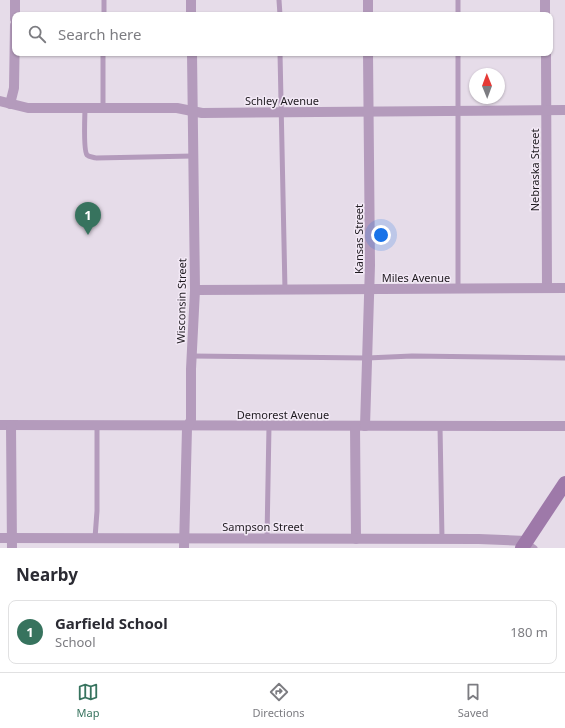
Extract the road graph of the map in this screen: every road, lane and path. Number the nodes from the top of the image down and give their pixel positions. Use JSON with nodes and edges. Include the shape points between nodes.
{"nodes":[{"id":1,"x":15,"y":0,"type":"edge"},
{"id":2,"x":104,"y":0,"type":"edge"},
{"id":3,"x":191,"y":0,"type":"edge"},
{"id":4,"x":280,"y":0,"type":"edge"},
{"id":5,"x":368,"y":0,"type":"edge"},
{"id":6,"x":458,"y":0,"type":"edge"},
{"id":7,"x":545,"y":0,"type":"edge"},
{"id":8,"x":15,"y":12,"type":"edge"},
{"id":9,"x":104,"y":12,"type":"edge"},
{"id":10,"x":191,"y":12,"type":"edge"},
{"id":11,"x":280,"y":12,"type":"edge"},
{"id":12,"x":368,"y":12,"type":"edge"},
{"id":13,"x":458,"y":12,"type":"edge"},
{"id":14,"x":545,"y":12,"type":"edge"},
{"id":15,"x":15,"y":56,"type":"edge"},
{"id":16,"x":103,"y":56,"type":"edge"},
{"id":17,"x":192,"y":56,"type":"edge"},
{"id":18,"x":280,"y":56,"type":"edge"},
{"id":19,"x":368,"y":56,"type":"edge"},
{"id":20,"x":458,"y":56,"type":"edge"},
{"id":21,"x":546,"y":56,"type":"edge"},
{"id":22,"x":0,"y":101,"type":"edge"},
{"id":23,"x":10,"y":104,"type":"junction"},
{"id":24,"x":85,"y":108,"type":"junction"},
{"id":25,"x":103,"y":108,"type":"junction"},
{"id":26,"x":546,"y":110,"type":"junction"},
{"id":27,"x":565,"y":110,"type":"edge"},
{"id":28,"x":192,"y":111,"type":"junction"},
{"id":29,"x":458,"y":111,"type":"junction"},
{"id":30,"x":281,"y":112,"type":"junction"},
{"id":31,"x":368,"y":112,"type":"junction"},
{"id":32,"x":193,"y":156,"type":"junction"},
{"id":33,"x":458,"y":288,"type":"junction"},
{"id":34,"x":547,"y":288,"type":"junction"},
{"id":35,"x":565,"y":288,"type":"edge"},
{"id":36,"x":369,"y":289,"type":"junction"},
{"id":37,"x":195,"y":290,"type":"junction"},
{"id":38,"x":285,"y":290,"type":"junction"},
{"id":39,"x":192,"y":356,"type":"junction"},
{"id":40,"x":367,"y":358,"type":"junction"},
{"id":41,"x":565,"y":358,"type":"edge"},
{"id":42,"x":0,"y":425,"type":"edge"},
{"id":43,"x":11,"y":425,"type":"junction"},
{"id":44,"x":97,"y":425,"type":"junction"},
{"id":45,"x":189,"y":425,"type":"junction"},
{"id":46,"x":269,"y":426,"type":"junction"},
{"id":47,"x":360,"y":426,"type":"junction"},
{"id":48,"x":440,"y":426,"type":"junction"},
{"id":49,"x":565,"y":426,"type":"edge"},
{"id":50,"x":565,"y":483,"type":"edge"},
{"id":51,"x":0,"y":538,"type":"edge"},
{"id":52,"x":95,"y":538,"type":"junction"},
{"id":53,"x":267,"y":538,"type":"junction"},
{"id":54,"x":356,"y":539,"type":"junction"},
{"id":55,"x":442,"y":539,"type":"junction"},
{"id":56,"x":12,"y":543,"type":"edge"},
{"id":57,"x":184,"y":543,"type":"edge"},
{"id":58,"x":528,"y":546,"type":"edge"}],
"edges":[{"from":1,"to":8,"type":"street"},
{"from":2,"to":9,"type":"lane"},
{"from":3,"to":10,"type":"street"},
{"from":4,"to":11,"type":"lane"},
{"from":5,"to":12,"type":"street"},
{"from":6,"to":13,"type":"lane"},
{"from":7,"to":14,"type":"street"},
{"from":15,"to":23,"type":"street","via":[[14,88]]},
{"from":16,"to":25,"type":"lane"},
{"from":17,"to":28,"type":"street","name":"Wisconsin Street"},
{"from":18,"to":30,"type":"lane"},
{"from":19,"to":31,"type":"street","name":"Kansas Street"},
{"from":20,"to":29,"type":"lane"},
{"from":21,"to":26,"type":"street","name":"Nebraska Street"},
{"from":22,"to":23,"type":"street","name":"Schley Avenue"},
{"from":23,"to":24,"type":"street","name":"Schley Avenue","via":[[28,108]]},
{"from":24,"to":25,"type":"street","name":"Schley Avenue"},
{"from":24,"to":32,"type":"lane","via":[[85,146],[88,156]]},
{"from":25,"to":28,"type":"street","name":"Schley Avenue","via":[[177,108]]},
{"from":26,"to":27,"type":"street","name":"Schley Avenue"},
{"from":26,"to":29,"type":"street","name":"Schley Avenue"},
{"from":26,"to":34,"type":"street","name":"Nebraska Street"},
{"from":28,"to":30,"type":"street","name":"Schley Avenue"},
{"from":28,"to":32,"type":"street","name":"Wisconsin Street"},
{"from":29,"to":31,"type":"street","name":"Schley Avenue"},
{"from":29,"to":33,"type":"lane"},
{"from":30,"to":31,"type":"street","name":"Schley Avenue"},
{"from":30,"to":38,"type":"lane"},
{"from":31,"to":36,"type":"street","name":"Kansas Street"},
{"from":32,"to":37,"type":"street","name":"Wisconsin Street"},
{"from":33,"to":34,"type":"street","name":"Miles Avenue"},
{"from":33,"to":36,"type":"street","name":"Miles Avenue"},
{"from":34,"to":35,"type":"street","name":"Miles Avenue"},
{"from":36,"to":38,"type":"street","name":"Miles Avenue"},
{"from":36,"to":40,"type":"street","name":"Kansas Street"},
{"from":37,"to":38,"type":"street","name":"Miles Avenue"},
{"from":37,"to":39,"type":"street","name":"Wisconsin Street"},
{"from":39,"to":40,"type":"lane"},
{"from":39,"to":45,"type":"street","name":"Wisconsin Street","via":[[192,404]]},
{"from":40,"to":41,"type":"lane"},
{"from":40,"to":47,"type":"street","name":"Kansas Street"},
{"from":42,"to":43,"type":"street","name":"Demorest Avenue"},
{"from":43,"to":44,"type":"street","name":"Demorest Avenue"},
{"from":43,"to":56,"type":"street"},
{"from":44,"to":45,"type":"street","name":"Demorest Avenue"},
{"from":44,"to":52,"type":"lane"},
{"from":45,"to":46,"type":"street","name":"Demorest Avenue"},
{"from":45,"to":57,"type":"street","name":"Wisconsin Street"},
{"from":46,"to":47,"type":"street","name":"Demorest Avenue"},
{"from":46,"to":53,"type":"lane"},
{"from":47,"to":48,"type":"street","name":"Demorest Avenue"},
{"from":47,"to":54,"type":"street","name":"Kansas Street"},
{"from":48,"to":49,"type":"street","name":"Demorest Avenue"},
{"from":48,"to":55,"type":"lane"},
{"from":50,"to":58,"type":"main road"},
{"from":51,"to":56,"type":"street","name":"Sampson Street"},
{"from":52,"to":56,"type":"street","name":"Sampson Street"},
{"from":52,"to":57,"type":"street","name":"Sampson Street"},
{"from":53,"to":54,"type":"street","name":"Sampson Street"},
{"from":53,"to":57,"type":"street","name":"Sampson Street"},
{"from":54,"to":55,"type":"street","name":"Sampson Street"},
{"from":55,"to":58,"type":"street","name":"Sampson Street"}]}
